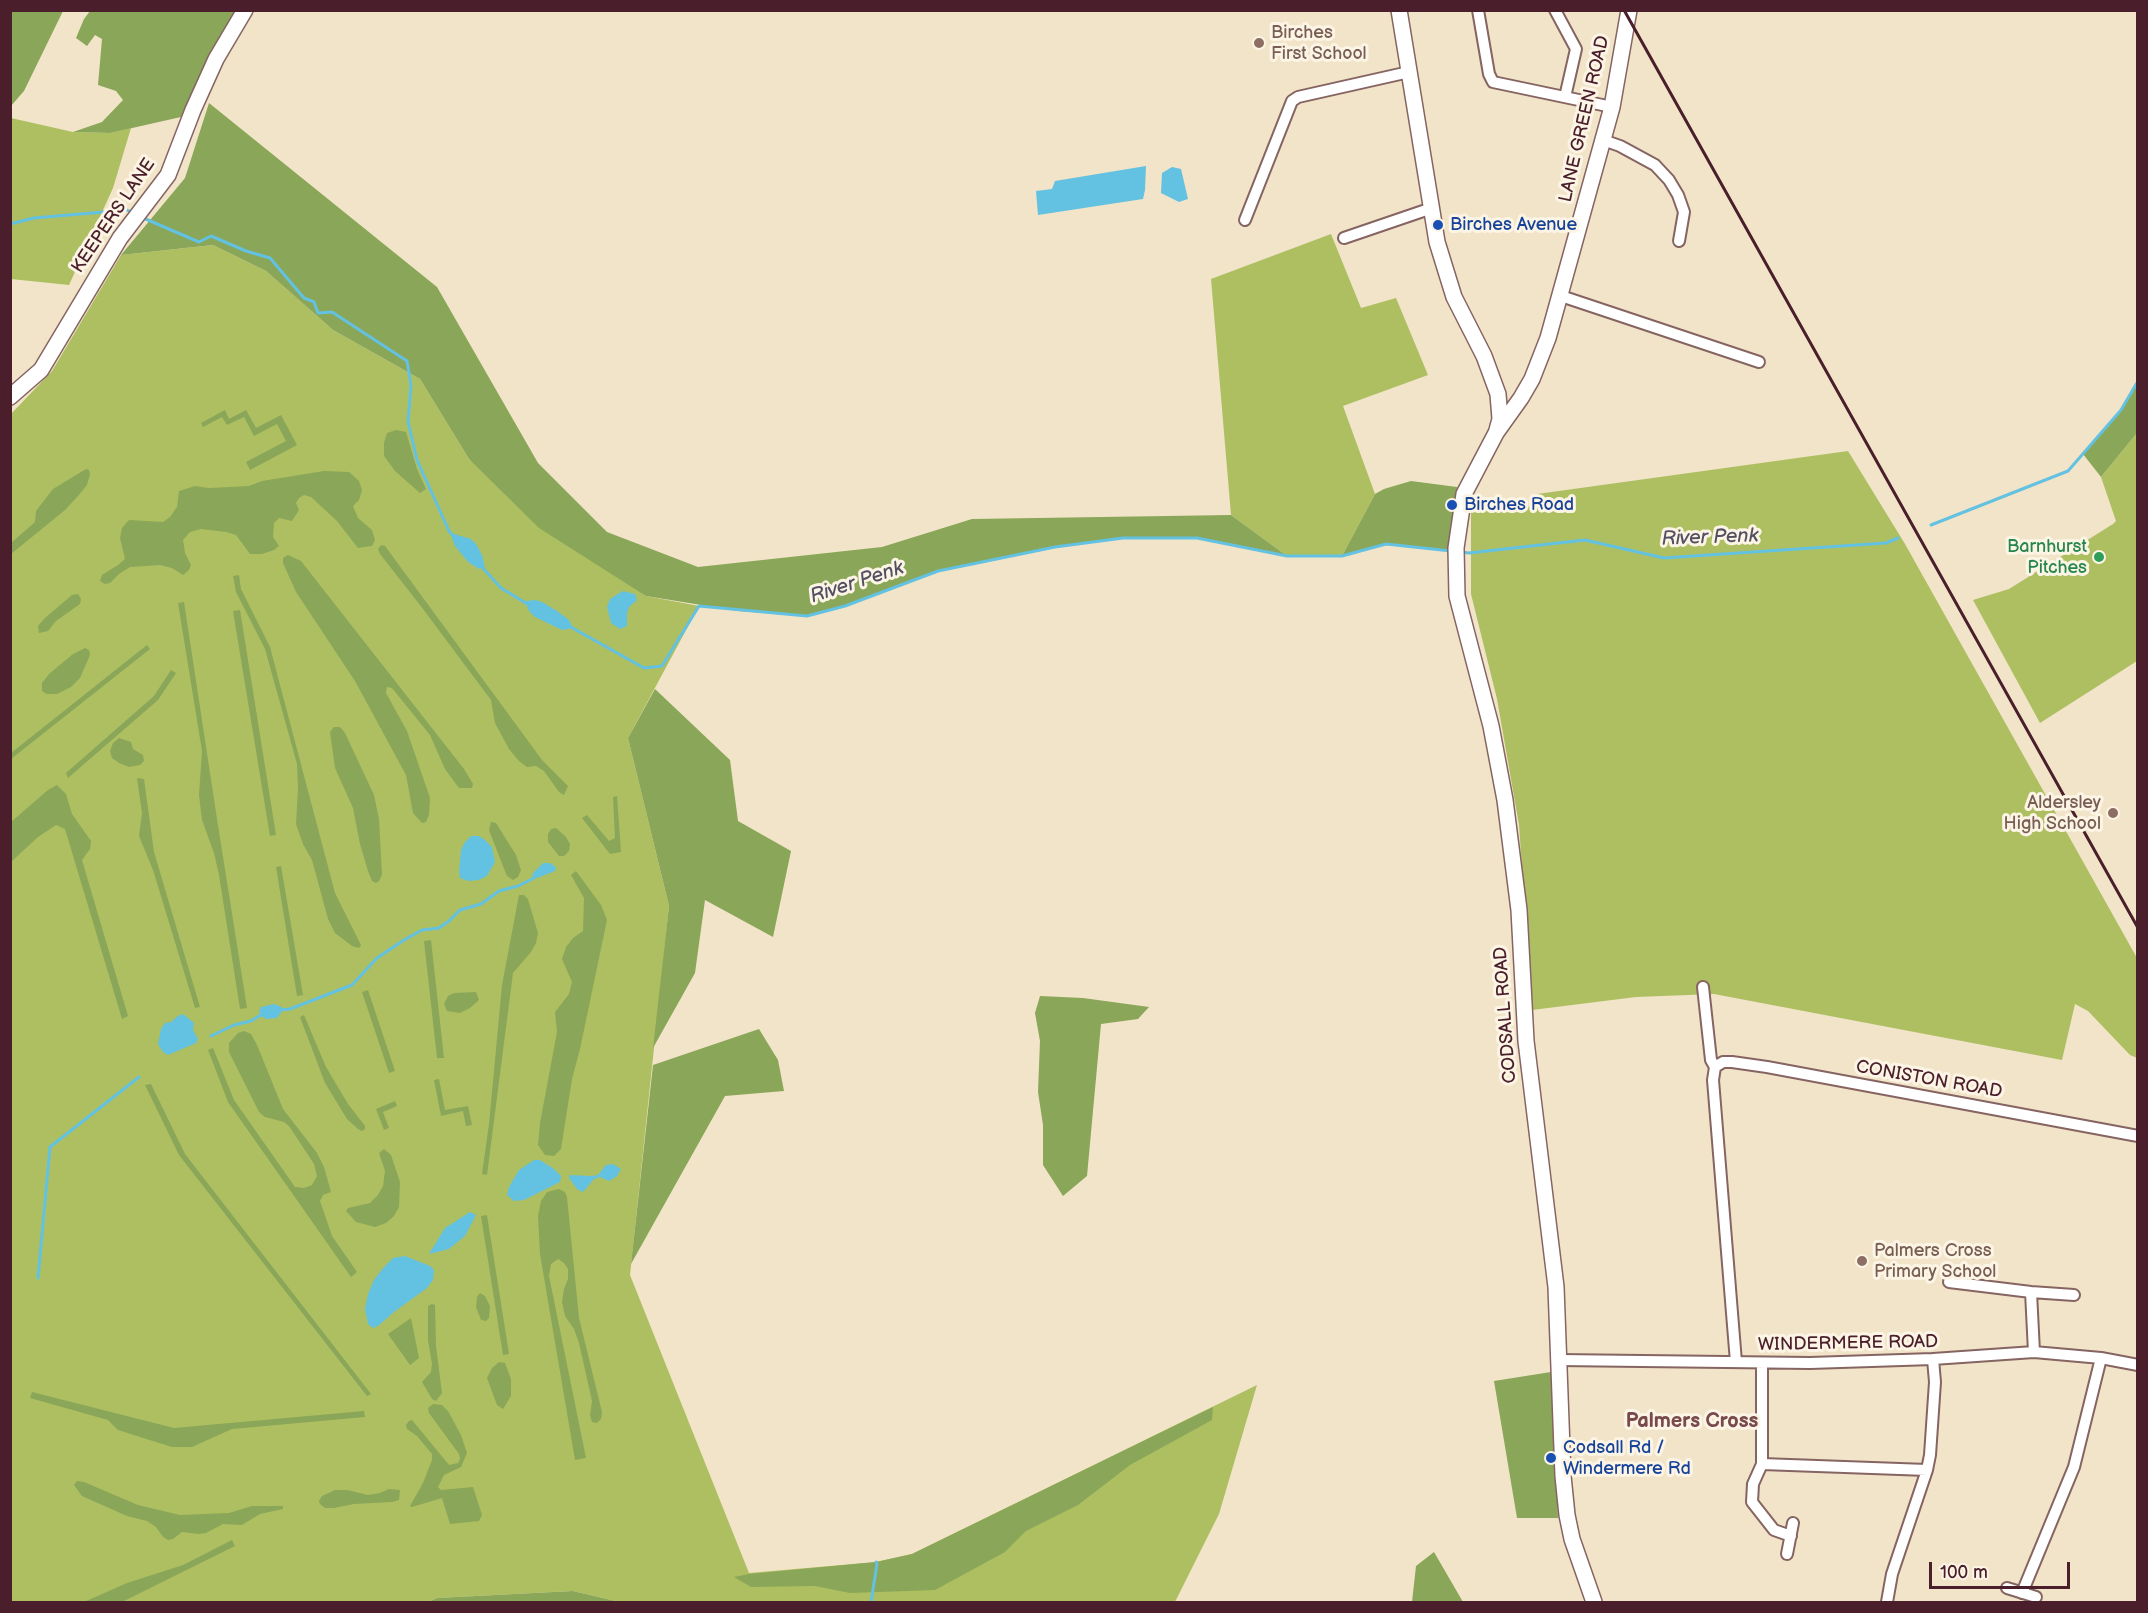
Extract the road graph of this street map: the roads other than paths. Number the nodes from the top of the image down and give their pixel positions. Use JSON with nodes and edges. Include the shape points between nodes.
{"nodes":[{"id":1,"x":245,"y":10,"type":"edge"},
{"id":2,"x":1399,"y":10,"type":"edge"},
{"id":3,"x":1478,"y":10,"type":"edge"},
{"id":4,"x":1555,"y":10,"type":"edge"},
{"id":5,"x":1629,"y":10,"type":"edge"},
{"id":6,"x":1409,"y":72,"type":"junction"},
{"id":7,"x":1565,"y":97,"type":"junction"},
{"id":8,"x":1612,"y":107,"type":"junction"},
{"id":9,"x":1603,"y":140,"type":"junction"},
{"id":10,"x":1432,"y":208,"type":"junction"},
{"id":11,"x":1245,"y":220,"type":"dead end"},
{"id":12,"x":1344,"y":238,"type":"dead end"},
{"id":13,"x":1679,"y":241,"type":"dead end"},
{"id":14,"x":1561,"y":296,"type":"junction"},
{"id":15,"x":1759,"y":362,"type":"dead end"},
{"id":16,"x":10,"y":397,"type":"edge"},
{"id":17,"x":1496,"y":433,"type":"junction"},
{"id":18,"x":1703,"y":987,"type":"dead end"},
{"id":19,"x":1715,"y":1067,"type":"junction"},
{"id":20,"x":2138,"y":1136,"type":"edge"},
{"id":21,"x":1949,"y":1282,"type":"dead end"},
{"id":22,"x":2031,"y":1292,"type":"junction"},
{"id":23,"x":2074,"y":1295,"type":"dead end"},
{"id":24,"x":2034,"y":1352,"type":"junction"},
{"id":25,"x":2102,"y":1358,"type":"junction"},
{"id":26,"x":1933,"y":1359,"type":"junction"},
{"id":27,"x":1558,"y":1360,"type":"junction"},
{"id":28,"x":1736,"y":1362,"type":"junction"},
{"id":29,"x":1762,"y":1363,"type":"junction"},
{"id":30,"x":2138,"y":1365,"type":"edge"},
{"id":31,"x":1762,"y":1464,"type":"junction"},
{"id":32,"x":1927,"y":1470,"type":"junction"},
{"id":33,"x":1793,"y":1523,"type":"dead end"},
{"id":34,"x":1791,"y":1536,"type":"junction"},
{"id":35,"x":1787,"y":1554,"type":"dead end"},
{"id":36,"x":2007,"y":1588,"type":"dead end"},
{"id":37,"x":2022,"y":1593,"type":"junction"},
{"id":38,"x":2036,"y":1598,"type":"dead end"},
{"id":39,"x":1594,"y":1602,"type":"edge"},
{"id":40,"x":1887,"y":1602,"type":"edge"}],
"edges":[{"from":1,"to":16,"type":"street","name":"KEEPERS LANE","via":[[216,59],[168,175],[120,238],[41,370]]},
{"from":2,"to":6,"type":"street"},
{"from":3,"to":7,"type":"street","via":[[1493,82]]},
{"from":4,"to":7,"type":"street","via":[[1576,49]]},
{"from":5,"to":8,"type":"street","name":"LANE GREEN ROAD"},
{"from":6,"to":10,"type":"street"},
{"from":6,"to":11,"type":"street","via":[[1292,101]]},
{"from":7,"to":8,"type":"street"},
{"from":8,"to":9,"type":"street","name":"LANE GREEN ROAD"},
{"from":9,"to":13,"type":"street","via":[[1655,165],[1669,180],[1684,212]]},
{"from":9,"to":14,"type":"street","name":"LANE GREEN ROAD"},
{"from":10,"to":12,"type":"street"},
{"from":10,"to":17,"type":"street","via":[[1437,242],[1454,297],[1498,394],[1500,419]]},
{"from":14,"to":15,"type":"street"},
{"from":14,"to":17,"type":"street","name":"LANE GREEN ROAD","via":[[1532,380]]},
{"from":17,"to":27,"type":"street","name":"CODSALL ROAD","via":[[1464,494],[1456,548],[1457,596],[1491,726],[1505,800],[1519,910],[1526,1041],[1556,1287]]},
{"from":18,"to":19,"type":"street"},
{"from":19,"to":20,"type":"street","name":"CONISTON ROAD","via":[[1723,1062],[1767,1067]]},
{"from":19,"to":28,"type":"street"},
{"from":21,"to":22,"type":"street"},
{"from":22,"to":23,"type":"street"},
{"from":22,"to":24,"type":"street"},
{"from":24,"to":25,"type":"street","name":"WINDERMERE ROAD"},
{"from":24,"to":26,"type":"street","name":"WINDERMERE ROAD"},
{"from":25,"to":30,"type":"street","name":"WINDERMERE ROAD"},
{"from":25,"to":37,"type":"street","via":[[2074,1467]]},
{"from":26,"to":29,"type":"street","name":"WINDERMERE ROAD"},
{"from":26,"to":32,"type":"street","via":[[1935,1382]]},
{"from":27,"to":28,"type":"street","name":"WINDERMERE ROAD"},
{"from":27,"to":39,"type":"street","name":"CODSALL ROAD","via":[[1567,1515]]},
{"from":28,"to":29,"type":"street","name":"WINDERMERE ROAD"},
{"from":29,"to":31,"type":"street"},
{"from":31,"to":32,"type":"street"},
{"from":31,"to":34,"type":"street","via":[[1753,1484],[1752,1502],[1774,1530]]},
{"from":32,"to":40,"type":"street","via":[[1892,1574]]},
{"from":33,"to":34,"type":"street"},
{"from":34,"to":35,"type":"street"},
{"from":36,"to":37,"type":"street"},
{"from":37,"to":38,"type":"street"}]}
